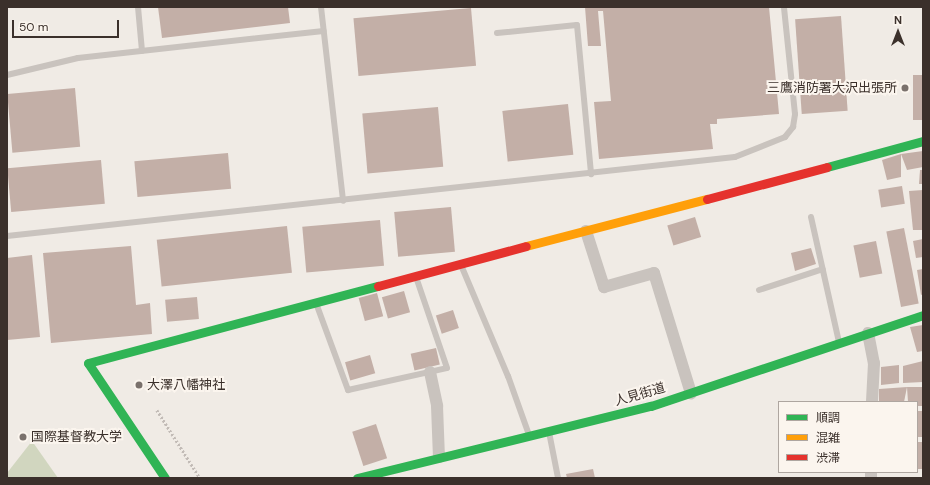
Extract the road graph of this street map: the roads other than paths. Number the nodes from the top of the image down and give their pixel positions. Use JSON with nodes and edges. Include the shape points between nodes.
{"nodes":[{"id":1,"x":138,"y":7,"type":"edge"},
{"id":2,"x":321,"y":7,"type":"edge"},
{"id":3,"x":784,"y":7,"type":"edge"},
{"id":4,"x":324,"y":31,"type":"junction"},
{"id":5,"x":497,"y":33,"type":"dead end"},
{"id":6,"x":142,"y":51,"type":"junction"},
{"id":7,"x":7,"y":75,"type":"edge"},
{"id":8,"x":923,"y":141,"type":"edge"},
{"id":9,"x":591,"y":174,"type":"junction"},
{"id":10,"x":342,"y":201,"type":"junction"},
{"id":11,"x":811,"y":217,"type":"dead end"},
{"id":12,"x":586,"y":230,"type":"junction"},
{"id":13,"x":7,"y":236,"type":"edge"},
{"id":14,"x":461,"y":264,"type":"junction"},
{"id":15,"x":822,"y":269,"type":"junction"},
{"id":16,"x":415,"y":275,"type":"junction"},
{"id":17,"x":759,"y":290,"type":"dead end"},
{"id":18,"x":315,"y":302,"type":"junction"},
{"id":19,"x":923,"y":315,"type":"edge"},
{"id":20,"x":868,"y":333,"type":"junction"},
{"id":21,"x":840,"y":343,"type":"junction"},
{"id":22,"x":430,"y":372,"type":"junction"},
{"id":23,"x":691,"y":392,"type":"junction"},
{"id":24,"x":872,"y":401,"type":"edge"},
{"id":25,"x":549,"y":432,"type":"junction"},
{"id":26,"x":530,"y":436,"type":"junction"},
{"id":27,"x":439,"y":457,"type":"junction"},
{"id":28,"x":165,"y":478,"type":"edge"},
{"id":29,"x":357,"y":478,"type":"edge"},
{"id":30,"x":558,"y":478,"type":"edge"}],
"edges":[{"from":1,"to":6,"type":"lane"},
{"from":2,"to":4,"type":"lane"},
{"from":3,"to":9,"type":"lane","via":[[795,114],[793,127],[785,137],[735,157]]},
{"from":4,"to":6,"type":"lane"},
{"from":4,"to":10,"type":"lane"},
{"from":5,"to":9,"type":"lane","via":[[577,25]]},
{"from":6,"to":7,"type":"lane","via":[[78,58]]},
{"from":8,"to":12,"type":"street"},
{"from":9,"to":10,"type":"lane"},
{"from":10,"to":13,"type":"lane"},
{"from":11,"to":15,"type":"lane"},
{"from":12,"to":14,"type":"street"},
{"from":12,"to":23,"type":"street","via":[[604,287],[654,273]]},
{"from":14,"to":16,"type":"street"},
{"from":14,"to":26,"type":"lane"},
{"from":15,"to":17,"type":"lane"},
{"from":15,"to":21,"type":"lane"},
{"from":16,"to":18,"type":"street"},
{"from":16,"to":22,"type":"lane","via":[[447,368]]},
{"from":18,"to":22,"type":"lane","via":[[348,390]]},
{"from":18,"to":28,"type":"street","via":[[88,363]]},
{"from":19,"to":20,"type":"street","name":"人見街道"},
{"from":20,"to":21,"type":"street","name":"人見街道"},
{"from":20,"to":24,"type":"street","via":[[874,363]]},
{"from":21,"to":23,"type":"street","name":"人見街道"},
{"from":22,"to":27,"type":"street","via":[[437,406]]},
{"from":23,"to":25,"type":"street","name":"人見街道","via":[[651,406]]},
{"from":25,"to":26,"type":"street","name":"人見街道"},
{"from":25,"to":30,"type":"lane"},
{"from":26,"to":27,"type":"street","name":"人見街道"},
{"from":27,"to":29,"type":"street","name":"人見街道"}]}
